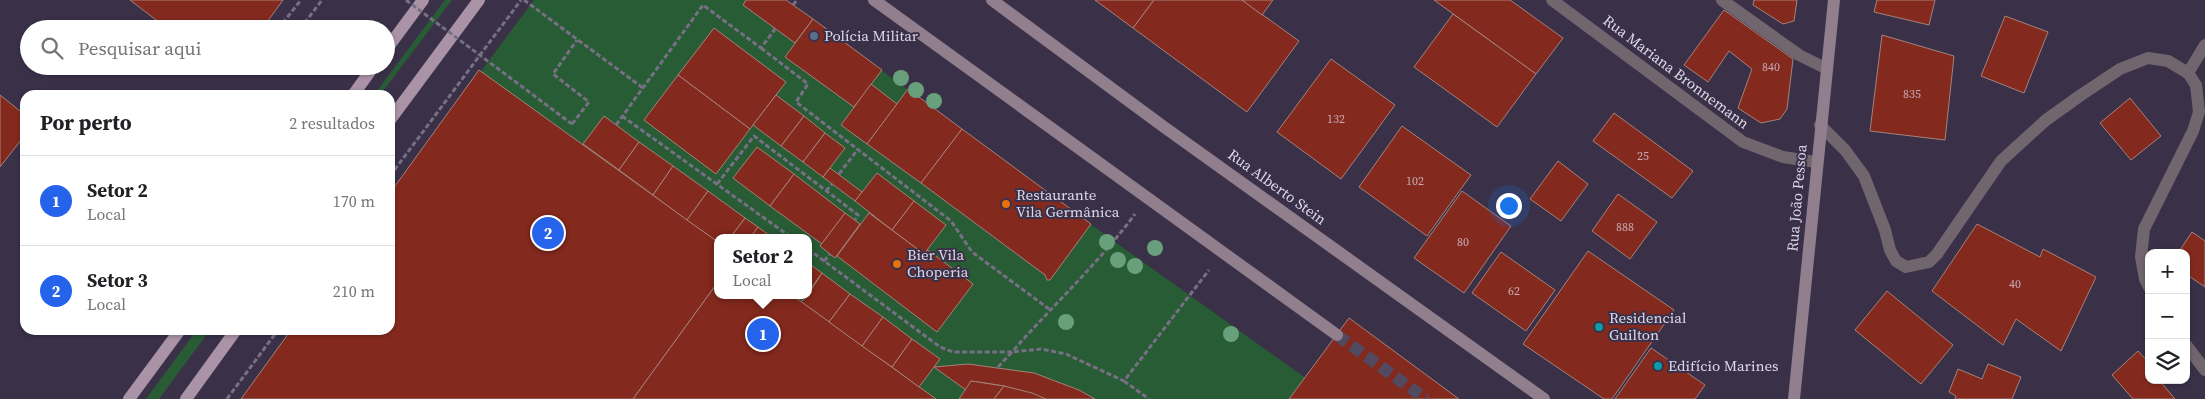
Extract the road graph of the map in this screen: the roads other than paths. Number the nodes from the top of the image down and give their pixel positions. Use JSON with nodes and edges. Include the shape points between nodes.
{"nodes":[{"id":1,"x":423,"y":0,"type":"edge"},
{"id":2,"x":479,"y":0,"type":"edge"},
{"id":3,"x":874,"y":0,"type":"edge"},
{"id":4,"x":992,"y":0,"type":"edge"},
{"id":5,"x":1552,"y":0,"type":"edge"},
{"id":6,"x":1722,"y":0,"type":"edge"},
{"id":7,"x":1834,"y":0,"type":"edge"},
{"id":8,"x":395,"y":38,"type":"edge"},
{"id":9,"x":2205,"y":45,"type":"edge"},
{"id":10,"x":1825,"y":68,"type":"junction"},
{"id":11,"x":2188,"y":73,"type":"junction"},
{"id":12,"x":367,"y":75,"type":"edge"},
{"id":13,"x":357,"y":90,"type":"edge"},
{"id":14,"x":395,"y":113,"type":"edge"},
{"id":15,"x":1820,"y":125,"type":"junction"},
{"id":16,"x":1816,"y":162,"type":"junction"},
{"id":17,"x":2145,"y":279,"type":"edge"},
{"id":18,"x":176,"y":335,"type":"edge"},
{"id":19,"x":232,"y":335,"type":"edge"},
{"id":20,"x":1337,"y":335,"type":"tunnel mouth"},
{"id":21,"x":2190,"y":350,"type":"edge"},
{"id":22,"x":2205,"y":370,"type":"edge"},
{"id":23,"x":129,"y":399,"type":"edge"},
{"id":24,"x":186,"y":399,"type":"edge"},
{"id":25,"x":1544,"y":399,"type":"edge"},
{"id":26,"x":1794,"y":399,"type":"edge"}],
"edges":[{"from":1,"to":8,"type":"main road"},
{"from":2,"to":14,"type":"main road"},
{"from":3,"to":20,"type":"street"},
{"from":4,"to":25,"type":"street","name":"Rua Alberto Stein"},
{"from":5,"to":16,"type":"street","name":"Rua Mariana Bronnemann","via":[[1743,142],[1783,157]]},
{"from":6,"to":10,"type":"street","via":[[1799,55]]},
{"from":7,"to":10,"type":"street","name":"Rua João Pessoa"},
{"from":9,"to":11,"type":"street"},
{"from":10,"to":15,"type":"street","name":"Rua João Pessoa"},
{"from":11,"to":15,"type":"street","via":[[2168,61],[2148,58],[2120,69],[2081,95],[2046,120],[2001,160],[1937,254],[1928,262],[1906,268],[1896,261],[1890,250],[1864,176],[1845,150]]},
{"from":11,"to":17,"type":"street","via":[[2196,86],[2199,112],[2193,132],[2144,229],[2142,257]]},
{"from":12,"to":13,"type":"main road"},
{"from":15,"to":16,"type":"street","name":"Rua João Pessoa"},
{"from":16,"to":26,"type":"street","name":"Rua João Pessoa"},
{"from":18,"to":23,"type":"main road"},
{"from":19,"to":24,"type":"main road"},
{"from":21,"to":22,"type":"street"}]}
